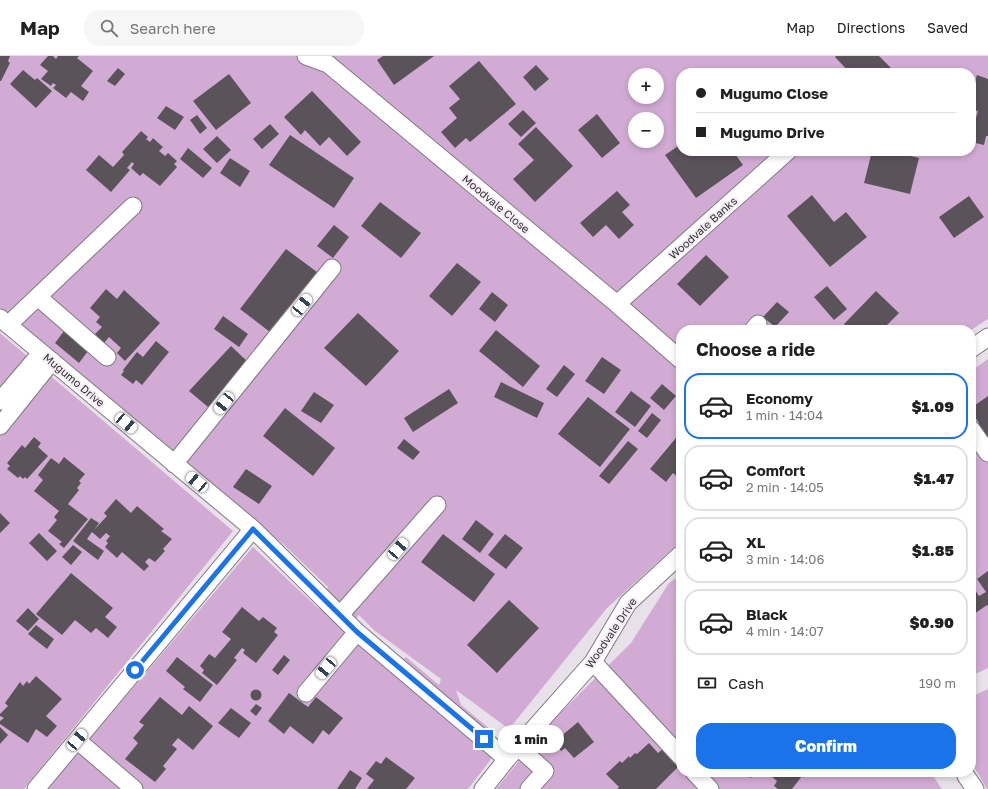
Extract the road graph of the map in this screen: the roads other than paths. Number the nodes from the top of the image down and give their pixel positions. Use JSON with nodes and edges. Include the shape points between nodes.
{"nodes":[{"id":1,"x":306,"y":56,"type":"edge"},
{"id":2,"x":782,"y":156,"type":"edge"},
{"id":3,"x":133,"y":206,"type":"dead end"},
{"id":4,"x":332,"y":268,"type":"dead end"},
{"id":5,"x":38,"y":297,"type":"junction"},
{"id":6,"x":617,"y":304,"type":"junction"},
{"id":7,"x":4,"y":322,"type":"edge"},
{"id":8,"x":988,"y":337,"type":"edge"},
{"id":9,"x":976,"y":345,"type":"edge"},
{"id":10,"x":676,"y":356,"type":"edge"},
{"id":11,"x":46,"y":357,"type":"junction"},
{"id":12,"x":107,"y":357,"type":"dead end"},
{"id":13,"x":0,"y":401,"type":"edge"},
{"id":14,"x":0,"y":426,"type":"edge"},
{"id":15,"x":976,"y":436,"type":"edge"},
{"id":16,"x":988,"y":453,"type":"edge"},
{"id":17,"x":174,"y":464,"type":"junction"},
{"id":18,"x":437,"y":505,"type":"dead end"},
{"id":19,"x":253,"y":529,"type":"junction"},
{"id":20,"x":676,"y":559,"type":"edge"},
{"id":21,"x":340,"y":615,"type":"junction"},
{"id":22,"x":357,"y":632,"type":"junction"},
{"id":23,"x":593,"y":662,"type":"junction"},
{"id":24,"x":306,"y":692,"type":"dead end"},
{"id":25,"x":77,"y":740,"type":"junction"},
{"id":26,"x":513,"y":753,"type":"junction"},
{"id":27,"x":676,"y":753,"type":"edge"},
{"id":28,"x":699,"y":777,"type":"edge"},
{"id":29,"x":36,"y":789,"type":"edge"},
{"id":30,"x":134,"y":789,"type":"edge"},
{"id":31,"x":483,"y":789,"type":"edge"},
{"id":32,"x":529,"y":789,"type":"edge"},
{"id":33,"x":710,"y":789,"type":"edge"}],
"edges":[{"from":1,"to":6,"type":"street","name":"Moodvale Close","via":[[328,64]]},
{"from":2,"to":6,"type":"street","name":"Woodvale Banks"},
{"from":3,"to":5,"type":"street"},
{"from":4,"to":17,"type":"street"},
{"from":5,"to":7,"type":"street"},
{"from":5,"to":12,"type":"street"},
{"from":6,"to":10,"type":"street","name":"Moodvale Close"},
{"from":7,"to":11,"type":"street","name":"Mugumo Drive"},
{"from":8,"to":9,"type":"street"},
{"from":11,"to":13,"type":"street"},
{"from":11,"to":14,"type":"street"},
{"from":11,"to":17,"type":"street","name":"Mugumo Drive"},
{"from":15,"to":16,"type":"street"},
{"from":17,"to":19,"type":"street","name":"Mugumo Drive"},
{"from":18,"to":21,"type":"street"},
{"from":19,"to":21,"type":"street","name":"Mugumo Drive"},
{"from":19,"to":25,"type":"street"},
{"from":20,"to":23,"type":"street","name":"Woodvale Drive","via":[[628,603]]},
{"from":21,"to":22,"type":"street","name":"Mugumo Drive"},
{"from":22,"to":24,"type":"street"},
{"from":22,"to":26,"type":"street","name":"Mugumo Drive"},
{"from":23,"to":26,"type":"street","name":"Woodvale Drive"},
{"from":23,"to":27,"type":"street"},
{"from":25,"to":29,"type":"street"},
{"from":25,"to":30,"type":"street"},
{"from":26,"to":31,"type":"street","name":"Woodvale Drive"},
{"from":26,"to":32,"type":"street","name":"Mugumo Drive","via":[[545,771]]},
{"from":28,"to":33,"type":"street"}]}
